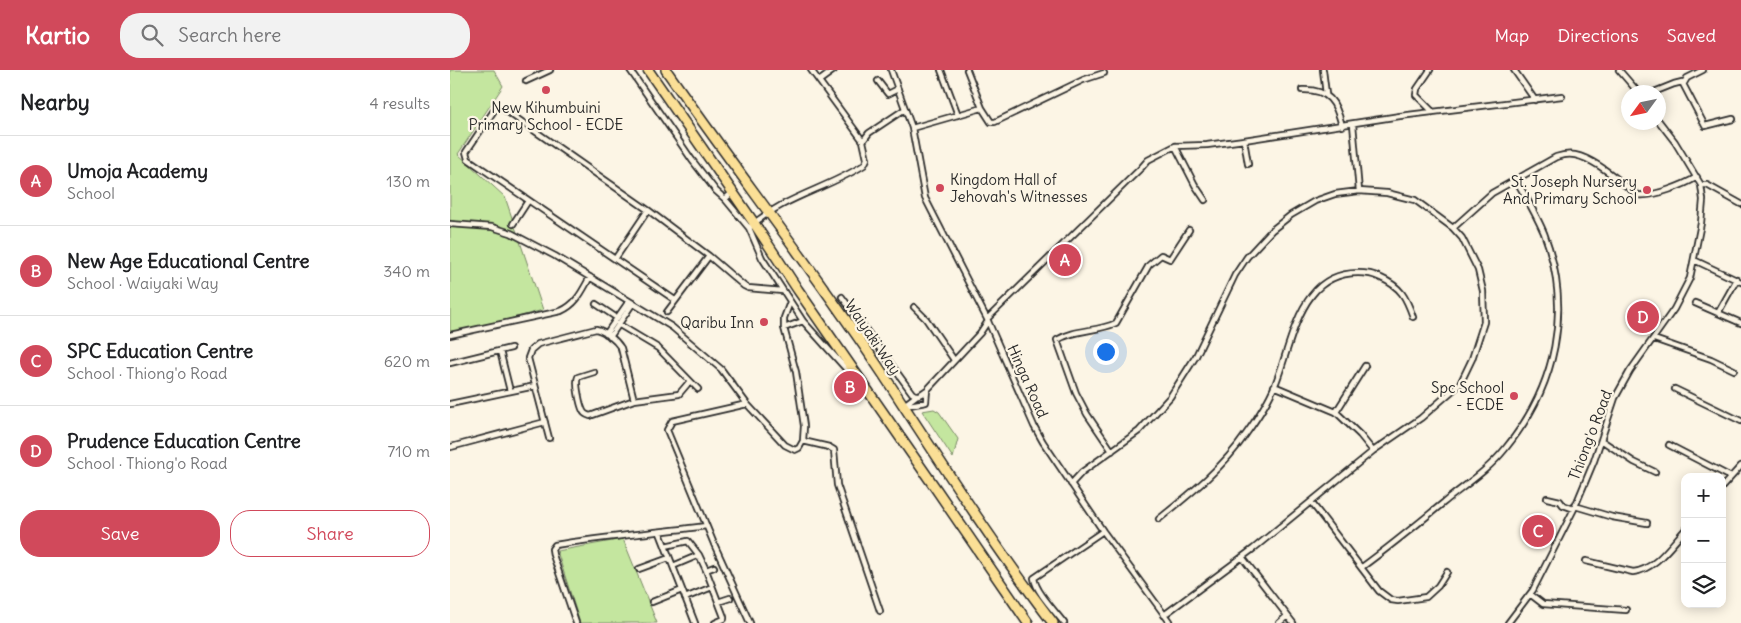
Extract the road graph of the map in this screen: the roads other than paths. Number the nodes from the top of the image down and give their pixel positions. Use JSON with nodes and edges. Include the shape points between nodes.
{"nodes":[{"id":1,"x":550,"y":70,"type":"edge"},
{"id":2,"x":630,"y":70,"type":"edge"},
{"id":3,"x":648,"y":70,"type":"edge"},
{"id":4,"x":666,"y":70,"type":"edge"},
{"id":5,"x":811,"y":70,"type":"edge"},
{"id":6,"x":834,"y":70,"type":"edge"},
{"id":7,"x":891,"y":70,"type":"edge"},
{"id":8,"x":941,"y":70,"type":"edge"},
{"id":9,"x":966,"y":70,"type":"edge"},
{"id":10,"x":1323,"y":70,"type":"edge"},
{"id":11,"x":1430,"y":70,"type":"edge"},
{"id":12,"x":1514,"y":70,"type":"edge"},
{"id":13,"x":1619,"y":70,"type":"edge"},
{"id":14,"x":1703,"y":70,"type":"edge"},
{"id":15,"x":1104,"y":73,"type":"dead end"},
{"id":16,"x":526,"y":81,"type":"dead end"},
{"id":17,"x":820,"y":81,"type":"junction"},
{"id":18,"x":878,"y":81,"type":"dead end"},
{"id":19,"x":675,"y":83,"type":"junction"},
{"id":20,"x":1684,"y":84,"type":"junction"},
{"id":21,"x":1632,"y":85,"type":"edge"},
{"id":22,"x":1666,"y":87,"type":"edge"},
{"id":23,"x":898,"y":89,"type":"junction"},
{"id":24,"x":1302,"y":90,"type":"dead end"},
{"id":25,"x":663,"y":91,"type":"junction"},
{"id":26,"x":1326,"y":94,"type":"junction"},
{"id":27,"x":1562,"y":96,"type":"dead end"},
{"id":28,"x":1534,"y":100,"type":"junction"},
{"id":29,"x":982,"y":108,"type":"junction"},
{"id":30,"x":905,"y":109,"type":"junction"},
{"id":31,"x":1433,"y":112,"type":"junction"},
{"id":32,"x":958,"y":115,"type":"junction"},
{"id":33,"x":1733,"y":120,"type":"dead end"},
{"id":34,"x":1353,"y":124,"type":"junction"},
{"id":35,"x":1342,"y":126,"type":"junction"},
{"id":36,"x":912,"y":128,"type":"junction"},
{"id":37,"x":1665,"y":130,"type":"edge"},
{"id":38,"x":1244,"y":140,"type":"junction"},
{"id":39,"x":863,"y":141,"type":"junction"},
{"id":40,"x":1175,"y":146,"type":"junction"},
{"id":41,"x":1248,"y":164,"type":"dead end"},
{"id":42,"x":1697,"y":177,"type":"junction"},
{"id":43,"x":1516,"y":180,"type":"junction"},
{"id":44,"x":1701,"y":185,"type":"junction"},
{"id":45,"x":1359,"y":191,"type":"junction"},
{"id":46,"x":733,"y":192,"type":"junction"},
{"id":47,"x":725,"y":199,"type":"junction"},
{"id":48,"x":1205,"y":200,"type":"dead end"},
{"id":49,"x":528,"y":201,"type":"junction"},
{"id":50,"x":1741,"y":204,"type":"edge"},
{"id":51,"x":648,"y":210,"type":"junction"},
{"id":52,"x":768,"y":212,"type":"junction"},
{"id":53,"x":450,"y":224,"type":"edge"},
{"id":54,"x":513,"y":224,"type":"dead end"},
{"id":55,"x":752,"y":226,"type":"junction"},
{"id":56,"x":1453,"y":228,"type":"junction"},
{"id":57,"x":1189,"y":230,"type":"dead end"},
{"id":58,"x":709,"y":256,"type":"junction"},
{"id":59,"x":615,"y":259,"type":"junction"},
{"id":60,"x":1694,"y":260,"type":"junction"},
{"id":61,"x":590,"y":277,"type":"junction"},
{"id":62,"x":1739,"y":281,"type":"edge"},
{"id":63,"x":783,"y":291,"type":"junction"},
{"id":64,"x":842,"y":297,"type":"dead end"},
{"id":65,"x":675,"y":300,"type":"junction"},
{"id":66,"x":631,"y":302,"type":"junction"},
{"id":67,"x":790,"y":302,"type":"junction"},
{"id":68,"x":1695,"y":303,"type":"dead end"},
{"id":69,"x":596,"y":304,"type":"dead end"},
{"id":70,"x":914,"y":307,"type":"dead end"},
{"id":71,"x":667,"y":312,"type":"dead end"},
{"id":72,"x":1718,"y":313,"type":"junction"},
{"id":73,"x":1413,"y":317,"type":"dead end"},
{"id":74,"x":617,"y":318,"type":"junction"},
{"id":75,"x":987,"y":320,"type":"junction"},
{"id":76,"x":803,"y":321,"type":"junction"},
{"id":77,"x":1741,"y":323,"type":"edge"},
{"id":78,"x":618,"y":324,"type":"junction"},
{"id":79,"x":784,"y":328,"type":"junction"},
{"id":80,"x":450,"y":336,"type":"edge"},
{"id":81,"x":608,"y":336,"type":"junction"},
{"id":82,"x":1654,"y":339,"type":"junction"},
{"id":83,"x":511,"y":348,"type":"dead end"},
{"id":84,"x":500,"y":351,"type":"junction"},
{"id":85,"x":954,"y":360,"type":"junction"},
{"id":86,"x":450,"y":363,"type":"edge"},
{"id":87,"x":1364,"y":366,"type":"dead end"},
{"id":88,"x":1734,"y":370,"type":"dead end"},
{"id":89,"x":594,"y":372,"type":"dead end"},
{"id":90,"x":690,"y":382,"type":"junction"},
{"id":91,"x":535,"y":386,"type":"junction"},
{"id":92,"x":1274,"y":386,"type":"junction"},
{"id":93,"x":698,"y":389,"type":"dead end"},
{"id":94,"x":1675,"y":389,"type":"dead end"},
{"id":95,"x":926,"y":390,"type":"junction"},
{"id":96,"x":510,"y":391,"type":"junction"},
{"id":97,"x":916,"y":396,"type":"junction"},
{"id":98,"x":634,"y":400,"type":"junction"},
{"id":99,"x":874,"y":401,"type":"junction"},
{"id":100,"x":450,"y":404,"type":"edge"},
{"id":101,"x":748,"y":404,"type":"junction"},
{"id":102,"x":903,"y":406,"type":"junction"},
{"id":103,"x":1336,"y":412,"type":"junction"},
{"id":104,"x":1741,"y":421,"type":"edge"},
{"id":105,"x":545,"y":422,"type":"junction"},
{"id":106,"x":549,"y":438,"type":"dead end"},
{"id":107,"x":1601,"y":440,"type":"junction"},
{"id":108,"x":803,"y":441,"type":"junction"},
{"id":109,"x":1669,"y":446,"type":"dead end"},
{"id":110,"x":451,"y":447,"type":"edge"},
{"id":111,"x":1112,"y":451,"type":"junction"},
{"id":112,"x":1374,"y":451,"type":"junction"},
{"id":113,"x":1741,"y":466,"type":"edge"},
{"id":114,"x":1654,"y":472,"type":"dead end"},
{"id":115,"x":1731,"y":477,"type":"junction"},
{"id":116,"x":1726,"y":483,"type":"edge"},
{"id":117,"x":1071,"y":484,"type":"junction"},
{"id":118,"x":1547,"y":498,"type":"dead end"},
{"id":119,"x":1311,"y":502,"type":"junction"},
{"id":120,"x":1575,"y":508,"type":"junction"},
{"id":121,"x":1159,"y":519,"type":"dead end"},
{"id":122,"x":1647,"y":523,"type":"dead end"},
{"id":123,"x":706,"y":526,"type":"junction"},
{"id":124,"x":1103,"y":531,"type":"junction"},
{"id":125,"x":660,"y":533,"type":"junction"},
{"id":126,"x":1681,"y":534,"type":"edge"},
{"id":127,"x":665,"y":546,"type":"junction"},
{"id":128,"x":699,"y":555,"type":"junction"},
{"id":129,"x":1242,"y":557,"type":"junction"},
{"id":130,"x":669,"y":558,"type":"junction"},
{"id":131,"x":1586,"y":561,"type":"dead end"},
{"id":132,"x":673,"y":566,"type":"junction"},
{"id":133,"x":714,"y":567,"type":"dead end"},
{"id":134,"x":1362,"y":567,"type":"junction"},
{"id":135,"x":639,"y":569,"type":"dead end"},
{"id":136,"x":706,"y":570,"type":"junction"},
{"id":137,"x":1447,"y":572,"type":"dead end"},
{"id":138,"x":712,"y":587,"type":"junction"},
{"id":139,"x":682,"y":590,"type":"junction"},
{"id":140,"x":1036,"y":593,"type":"junction"},
{"id":141,"x":1530,"y":594,"type":"junction"},
{"id":142,"x":685,"y":598,"type":"junction"},
{"id":143,"x":730,"y":598,"type":"dead end"},
{"id":144,"x":652,"y":602,"type":"dead end"},
{"id":145,"x":718,"y":602,"type":"junction"},
{"id":146,"x":1626,"y":610,"type":"dead end"},
{"id":147,"x":880,"y":611,"type":"dead end"},
{"id":148,"x":1164,"y":615,"type":"junction"},
{"id":149,"x":1287,"y":616,"type":"junction"},
{"id":150,"x":1169,"y":621,"type":"dead end"},
{"id":151,"x":693,"y":622,"type":"edge"},
{"id":152,"x":576,"y":623,"type":"edge"},
{"id":153,"x":715,"y":623,"type":"edge"},
{"id":154,"x":750,"y":623,"type":"edge"},
{"id":155,"x":1028,"y":623,"type":"edge"},
{"id":156,"x":1053,"y":623,"type":"edge"},
{"id":157,"x":1064,"y":623,"type":"edge"},
{"id":158,"x":1279,"y":623,"type":"edge"},
{"id":159,"x":1293,"y":623,"type":"edge"},
{"id":160,"x":1508,"y":623,"type":"edge"}],
"edges":[{"from":1,"to":16,"type":"street"},
{"from":2,"to":47,"type":"street","via":[[692,160]]},
{"from":3,"to":25,"type":"highway"},
{"from":4,"to":19,"type":"highway","name":"Waiyaki Way"},
{"from":5,"to":17,"type":"street"},
{"from":6,"to":17,"type":"street"},
{"from":7,"to":23,"type":"street","name":"Hinga Road"},
{"from":8,"to":32,"type":"street"},
{"from":9,"to":29,"type":"street"},
{"from":10,"to":26,"type":"street"},
{"from":11,"to":31,"type":"street","via":[[1416,89],[1416,95]]},
{"from":12,"to":28,"type":"street"},
{"from":13,"to":21,"type":"street"},
{"from":14,"to":20,"type":"street"},
{"from":15,"to":29,"type":"street","via":[[995,122],[990,122]]},
{"from":17,"to":39,"type":"street"},
{"from":18,"to":23,"type":"street","via":[[888,94]]},
{"from":19,"to":25,"type":"highway"},
{"from":19,"to":52,"type":"highway","name":"Waiyaki Way"},
{"from":20,"to":22,"type":"street"},
{"from":20,"to":33,"type":"street","via":[[1705,126]]},
{"from":23,"to":30,"type":"street","name":"Hinga Road"},
{"from":24,"to":26,"type":"street"},
{"from":25,"to":46,"type":"highway"},
{"from":26,"to":35,"type":"street","via":[[1335,106]]},
{"from":27,"to":28,"type":"street"},
{"from":28,"to":31,"type":"street"},
{"from":29,"to":32,"type":"street"},
{"from":30,"to":36,"type":"street","name":"Hinga Road"},
{"from":30,"to":39,"type":"street","via":[[868,133]]},
{"from":31,"to":34,"type":"street"},
{"from":32,"to":36,"type":"street"},
{"from":34,"to":35,"type":"street"},
{"from":34,"to":45,"type":"street"},
{"from":35,"to":38,"type":"street"},
{"from":36,"to":75,"type":"street","name":"Hinga Road","via":[[925,198]]},
{"from":37,"to":42,"type":"street","name":"Thiong'o Road"},
{"from":38,"to":40,"type":"street"},
{"from":38,"to":41,"type":"street"},
{"from":39,"to":52,"type":"street","via":[[867,159],[862,167]]},
{"from":40,"to":48,"type":"street"},
{"from":40,"to":75,"type":"street","via":[[1148,160]]},
{"from":42,"to":43,"type":"street","via":[[1647,196],[1638,195],[1588,160],[1569,154],[1556,157]]},
{"from":42,"to":44,"type":"street","name":"Thiong'o Road"},
{"from":43,"to":56,"type":"street","via":[[1482,200]]},
{"from":43,"to":134,"type":"street","via":[[1544,234],[1555,273],[1558,329],[1542,389],[1523,425],[1482,473]]},
{"from":44,"to":50,"type":"street","via":[[1707,185]]},
{"from":44,"to":60,"type":"street","name":"Thiong'o Road","via":[[1701,223]]},
{"from":45,"to":56,"type":"street","via":[[1415,200]]},
{"from":45,"to":111,"type":"street","via":[[1315,201],[1261,241],[1235,275],[1180,384],[1139,431]]},
{"from":46,"to":47,"type":"street"},
{"from":46,"to":55,"type":"highway"},
{"from":47,"to":55,"type":"street"},
{"from":49,"to":51,"type":"street","via":[[468,159],[466,152],[496,109],[502,108]]},
{"from":49,"to":54,"type":"street"},
{"from":49,"to":59,"type":"street"},
{"from":51,"to":58,"type":"street"},
{"from":51,"to":59,"type":"street"},
{"from":52,"to":55,"type":"street"},
{"from":52,"to":102,"type":"highway","name":"Waiyaki Way"},
{"from":53,"to":61,"type":"street","via":[[506,231]]},
{"from":55,"to":63,"type":"street","via":[[760,255]]},
{"from":55,"to":99,"type":"highway"},
{"from":56,"to":112,"type":"street","via":[[1462,238],[1478,270],[1483,291],[1484,322],[1472,359],[1460,384],[1421,418]]},
{"from":57,"to":111,"type":"street","via":[[1170,259],[1160,255],[1149,265],[1116,323],[1057,340],[1076,393]]},
{"from":58,"to":63,"type":"street","via":[[748,288]]},
{"from":58,"to":65,"type":"street"},
{"from":59,"to":65,"type":"street"},
{"from":60,"to":62,"type":"street"},
{"from":60,"to":82,"type":"street","name":"Thiong'o Road","via":[[1683,293]]},
{"from":61,"to":66,"type":"street"},
{"from":61,"to":80,"type":"street","via":[[577,300],[561,311]]},
{"from":62,"to":72,"type":"street"},
{"from":63,"to":67,"type":"street"},
{"from":64,"to":97,"type":"street"},
{"from":65,"to":71,"type":"street"},
{"from":66,"to":74,"type":"street"},
{"from":66,"to":78,"type":"street"},
{"from":66,"to":101,"type":"street","via":[[672,326],[721,369]]},
{"from":67,"to":76,"type":"street"},
{"from":67,"to":79,"type":"street"},
{"from":68,"to":72,"type":"street"},
{"from":69,"to":74,"type":"street"},
{"from":70,"to":85,"type":"street"},
{"from":72,"to":77,"type":"street"},
{"from":73,"to":92,"type":"street","via":[[1405,297],[1388,280],[1357,272],[1334,278],[1321,286],[1300,313]]},
{"from":74,"to":81,"type":"street"},
{"from":75,"to":85,"type":"street"},
{"from":75,"to":117,"type":"street","name":"Hinga Road","via":[[1034,426]]},
{"from":76,"to":79,"type":"street"},
{"from":76,"to":99,"type":"street"},
{"from":78,"to":81,"type":"street"},
{"from":78,"to":90,"type":"street","via":[[658,348]]},
{"from":79,"to":108,"type":"street","via":[[796,372],[804,426]]},
{"from":81,"to":91,"type":"street","via":[[596,329],[535,345],[528,358]]},
{"from":81,"to":98,"type":"street","via":[[621,348]]},
{"from":82,"to":88,"type":"street","via":[[1711,358]]},
{"from":82,"to":107,"type":"street","name":"Thiong'o Road","via":[[1615,398]]},
{"from":83,"to":84,"type":"street"},
{"from":84,"to":86,"type":"street"},
{"from":84,"to":96,"type":"street"},
{"from":85,"to":95,"type":"street"},
{"from":87,"to":103,"type":"street"},
{"from":89,"to":98,"type":"street","via":[[578,377],[576,381],[586,414],[590,416]]},
{"from":90,"to":93,"type":"street"},
{"from":90,"to":98,"type":"street","via":[[679,394]]},
{"from":91,"to":96,"type":"street"},
{"from":91,"to":105,"type":"street"},
{"from":92,"to":103,"type":"street"},
{"from":92,"to":121,"type":"street","via":[[1229,457]]},
{"from":94,"to":104,"type":"street"},
{"from":95,"to":97,"type":"street"},
{"from":95,"to":102,"type":"street","via":[[926,402]]},
{"from":96,"to":100,"type":"street"},
{"from":97,"to":102,"type":"street"},
{"from":99,"to":155,"type":"highway"},
{"from":101,"to":108,"type":"street","via":[[790,448],[797,449]]},
{"from":101,"to":123,"type":"street","via":[[672,421],[668,427],[668,434]]},
{"from":102,"to":140,"type":"highway","name":"Waiyaki Way"},
{"from":103,"to":112,"type":"street"},
{"from":105,"to":106,"type":"street"},
{"from":105,"to":110,"type":"street"},
{"from":107,"to":114,"type":"street"},
{"from":107,"to":120,"type":"street","name":"Thiong'o Road"},
{"from":108,"to":147,"type":"street","via":[[834,450],[837,485]]},
{"from":109,"to":115,"type":"street"},
{"from":111,"to":117,"type":"street"},
{"from":112,"to":119,"type":"street"},
{"from":113,"to":115,"type":"street"},
{"from":115,"to":116,"type":"street"},
{"from":117,"to":124,"type":"street","name":"Hinga Road"},
{"from":118,"to":120,"type":"street"},
{"from":119,"to":129,"type":"street"},
{"from":119,"to":134,"type":"street"},
{"from":120,"to":122,"type":"street"},
{"from":120,"to":141,"type":"street","name":"Thiong'o Road"},
{"from":123,"to":125,"type":"street"},
{"from":123,"to":154,"type":"street"},
{"from":124,"to":140,"type":"street","via":[[1036,575]]},
{"from":124,"to":148,"type":"street","name":"Hinga Road"},
{"from":125,"to":127,"type":"street"},
{"from":125,"to":152,"type":"street","via":[[597,538],[554,547],[553,555]]},
{"from":126,"to":131,"type":"street","via":[[1656,561],[1640,571]]},
{"from":127,"to":128,"type":"street","via":[[688,541]]},
{"from":127,"to":130,"type":"street"},
{"from":128,"to":132,"type":"street"},
{"from":128,"to":136,"type":"street"},
{"from":129,"to":148,"type":"street"},
{"from":129,"to":149,"type":"street"},
{"from":130,"to":132,"type":"street"},
{"from":130,"to":135,"type":"street"},
{"from":132,"to":139,"type":"street"},
{"from":133,"to":136,"type":"street"},
{"from":134,"to":137,"type":"street","via":[[1384,596],[1398,601],[1426,597]]},
{"from":136,"to":138,"type":"street"},
{"from":138,"to":142,"type":"street"},
{"from":138,"to":145,"type":"street"},
{"from":139,"to":142,"type":"street"},
{"from":139,"to":144,"type":"street"},
{"from":140,"to":156,"type":"highway","name":"Waiyaki Way"},
{"from":140,"to":157,"type":"street"},
{"from":141,"to":146,"type":"street","via":[[1543,604]]},
{"from":141,"to":160,"type":"street","name":"Thiong'o Road"},
{"from":142,"to":151,"type":"street"},
{"from":143,"to":145,"type":"street"},
{"from":145,"to":153,"type":"street","via":[[724,619]]},
{"from":148,"to":150,"type":"street","name":"Hinga Road"},
{"from":149,"to":158,"type":"street"},
{"from":149,"to":159,"type":"street"}]}
